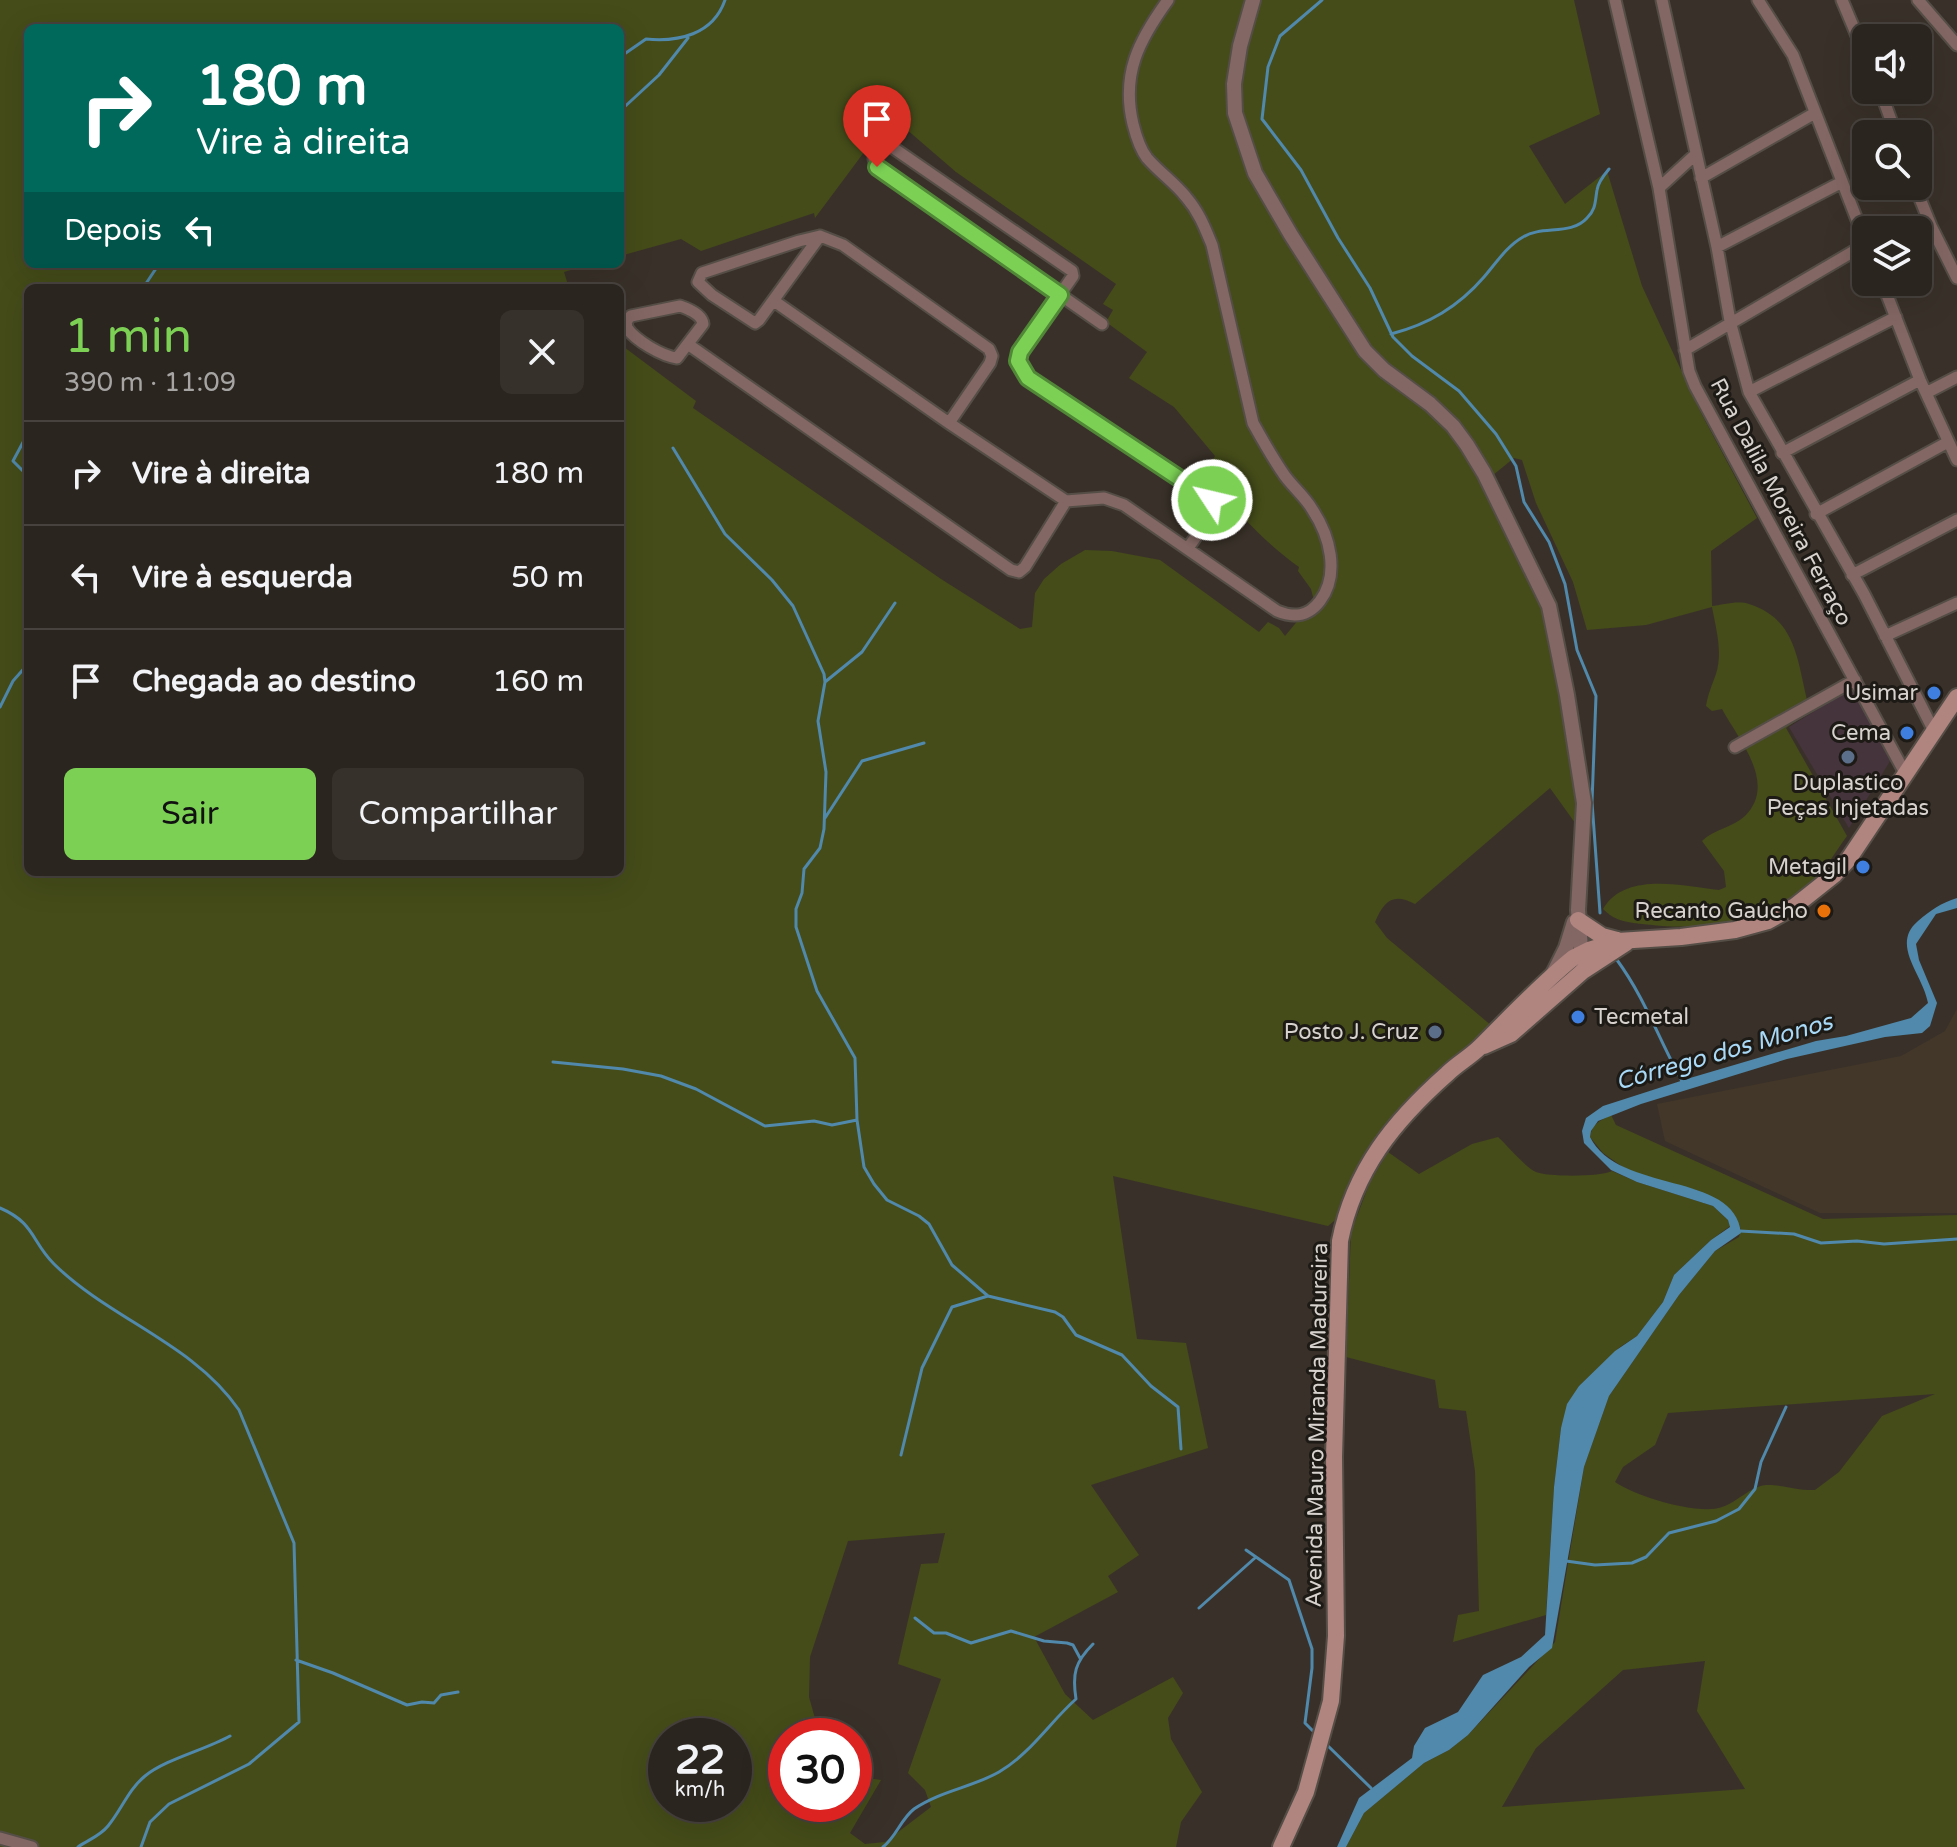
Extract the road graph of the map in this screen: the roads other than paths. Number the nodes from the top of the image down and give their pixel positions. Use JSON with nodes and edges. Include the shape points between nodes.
{"nodes":[{"id":1,"x":1168,"y":0,"type":"edge"},
{"id":2,"x":1253,"y":0,"type":"edge"},
{"id":3,"x":1615,"y":0,"type":"edge"},
{"id":4,"x":1662,"y":0,"type":"edge"},
{"id":5,"x":1758,"y":0,"type":"edge"},
{"id":6,"x":1842,"y":0,"type":"edge"},
{"id":7,"x":1918,"y":0,"type":"edge"},
{"id":8,"x":1852,"y":24,"type":"edge"},
{"id":9,"x":1957,"y":45,"type":"edge"},
{"id":10,"x":1815,"y":113,"type":"junction"},
{"id":11,"x":1696,"y":154,"type":"junction"},
{"id":12,"x":1701,"y":178,"type":"junction"},
{"id":13,"x":1842,"y":182,"type":"junction"},
{"id":14,"x":1659,"y":188,"type":"junction"},
{"id":15,"x":1921,"y":200,"type":"edge"},
{"id":16,"x":1855,"y":216,"type":"edge"},
{"id":17,"x":820,"y":236,"type":"junction"},
{"id":18,"x":1717,"y":247,"type":"junction"},
{"id":19,"x":1852,"y":251,"type":"edge"},
{"id":20,"x":1957,"y":278,"type":"edge"},
{"id":21,"x":1060,"y":295,"type":"junction"},
{"id":22,"x":1888,"y":296,"type":"edge"},
{"id":23,"x":774,"y":301,"type":"junction"},
{"id":24,"x":1896,"y":317,"type":"junction"},
{"id":25,"x":1730,"y":321,"type":"junction"},
{"id":26,"x":1102,"y":324,"type":"dead end"},
{"id":27,"x":689,"y":345,"type":"junction"},
{"id":28,"x":1685,"y":350,"type":"junction"},
{"id":29,"x":1957,"y":377,"type":"edge"},
{"id":30,"x":1920,"y":380,"type":"junction"},
{"id":31,"x":1749,"y":392,"type":"junction"},
{"id":32,"x":1926,"y":393,"type":"junction"},
{"id":33,"x":949,"y":423,"type":"junction"},
{"id":34,"x":1948,"y":442,"type":"junction"},
{"id":35,"x":1782,"y":453,"type":"junction"},
{"id":36,"x":1957,"y":460,"type":"edge"},
{"id":37,"x":1066,"y":501,"type":"junction"},
{"id":38,"x":1816,"y":514,"type":"junction"},
{"id":39,"x":1957,"y":520,"type":"edge"},
{"id":40,"x":1188,"y":548,"type":"junction"},
{"id":41,"x":1852,"y":575,"type":"junction"},
{"id":42,"x":1957,"y":603,"type":"edge"},
{"id":43,"x":1885,"y":636,"type":"junction"},
{"id":44,"x":1855,"y":680,"type":"junction"},
{"id":45,"x":1957,"y":697,"type":"edge"},
{"id":46,"x":1935,"y":733,"type":"junction"},
{"id":47,"x":1735,"y":747,"type":"dead end"},
{"id":48,"x":1905,"y":773,"type":"junction"},
{"id":49,"x":1578,"y":915,"type":"junction"},
{"id":50,"x":1624,"y":940,"type":"junction"},
{"id":51,"x":1582,"y":962,"type":"junction"},
{"id":52,"x":1550,"y":978,"type":"junction"},
{"id":53,"x":1480,"y":1047,"type":"junction"},
{"id":54,"x":0,"y":1838,"type":"edge"},
{"id":55,"x":32,"y":1847,"type":"edge"},
{"id":56,"x":1281,"y":1847,"type":"edge"}],
"edges":[{"from":1,"to":40,"type":"street","via":[[1139,45],[1129,78],[1135,134],[1146,156],[1201,218],[1212,245],[1253,423],[1324,530],[1331,572],[1328,590],[1315,608],[1291,616]]},
{"from":2,"to":49,"type":"street","via":[[1234,84],[1235,113],[1255,173],[1365,351],[1430,404],[1467,445],[1549,606],[1583,795]]},
{"from":3,"to":14,"type":"street","name":"Rua Dalila Moreira Ferraço"},
{"from":4,"to":11,"type":"street","name":"Rua Dalila Moreira Ferraço"},
{"from":5,"to":10,"type":"street","via":[[1793,55]]},
{"from":6,"to":8,"type":"street"},
{"from":7,"to":9,"type":"street"},
{"from":10,"to":12,"type":"street"},
{"from":10,"to":13,"type":"street"},
{"from":11,"to":12,"type":"street","name":"Rua Dalila Moreira Ferraço"},
{"from":11,"to":14,"type":"street"},
{"from":12,"to":18,"type":"street","name":"Rua Dalila Moreira Ferraço"},
{"from":13,"to":16,"type":"street"},
{"from":13,"to":18,"type":"street"},
{"from":14,"to":28,"type":"street","name":"Rua Dalila Moreira Ferraço"},
{"from":15,"to":20,"type":"street"},
{"from":17,"to":23,"type":"street"},
{"from":17,"to":23,"type":"street","via":[[699,278],[701,287],[751,322]]},
{"from":17,"to":33,"type":"street","via":[[843,245],[989,349],[990,363]]},
{"from":18,"to":25,"type":"street","name":"Rua Dalila Moreira Ferraço"},
{"from":19,"to":25,"type":"street"},
{"from":21,"to":21,"type":"street","via":[[877,167],[874,159],[889,145],[1072,271]]},
{"from":21,"to":26,"type":"street"},
{"from":21,"to":40,"type":"street","via":[[1020,352],[1021,369],[1212,500],[1214,511]]},
{"from":22,"to":24,"type":"street"},
{"from":23,"to":33,"type":"street"},
{"from":24,"to":30,"type":"street"},
{"from":24,"to":31,"type":"street"},
{"from":25,"to":28,"type":"street"},
{"from":25,"to":31,"type":"street","name":"Rua Dalila Moreira Ferraço"},
{"from":27,"to":27,"type":"street","via":[[677,358],[669,357],[630,333],[626,321],[673,307],[688,308],[703,322]]},
{"from":27,"to":37,"type":"street","via":[[1011,570],[1025,567]]},
{"from":28,"to":44,"type":"street","name":"Rua Dalila Moreira Ferraço","via":[[1695,386]]},
{"from":29,"to":32,"type":"street"},
{"from":30,"to":32,"type":"street"},
{"from":30,"to":35,"type":"street"},
{"from":31,"to":35,"type":"street","name":"Rua Dalila Moreira Ferraço"},
{"from":32,"to":34,"type":"street"},
{"from":33,"to":37,"type":"street"},
{"from":34,"to":36,"type":"street"},
{"from":34,"to":38,"type":"street"},
{"from":35,"to":38,"type":"street","name":"Rua Dalila Moreira Ferraço"},
{"from":37,"to":40,"type":"street","via":[[1104,498],[1124,505]]},
{"from":38,"to":41,"type":"street","name":"Rua Dalila Moreira Ferraço"},
{"from":39,"to":41,"type":"street"},
{"from":41,"to":43,"type":"street","name":"Rua Dalila Moreira Ferraço"},
{"from":42,"to":43,"type":"street"},
{"from":43,"to":46,"type":"street","name":"Rua Dalila Moreira Ferraço"},
{"from":44,"to":47,"type":"street"},
{"from":44,"to":48,"type":"street","name":"Rua Dalila Moreira Ferraço"},
{"from":45,"to":46,"type":"main road","name":"Avenida Mauro Miranda Madureira"},
{"from":46,"to":48,"type":"main road","name":"Avenida Mauro Miranda Madureira"},
{"from":48,"to":50,"type":"main road","name":"Avenida Mauro Miranda Madureira","via":[[1848,860],[1795,906],[1735,930]]},
{"from":49,"to":50,"type":"main road","via":[[1602,936]]},
{"from":49,"to":51,"type":"street"},
{"from":49,"to":52,"type":"street"},
{"from":50,"to":51,"type":"main road","name":"Avenida Mauro Miranda Madureira"},
{"from":51,"to":52,"type":"main road","name":"Avenida Mauro Miranda Madureira"},
{"from":51,"to":53,"type":"main road","name":"Avenida Mauro Miranda Madureira","via":[[1525,1024]]},
{"from":52,"to":53,"type":"main road","name":"Avenida Mauro Miranda Madureira"},
{"from":53,"to":56,"type":"main road","name":"Avenida Mauro Miranda Madureira","via":[[1409,1108],[1381,1144],[1346,1210],[1336,1335],[1336,1636],[1331,1701],[1306,1792]]},
{"from":54,"to":55,"type":"street"}]}
